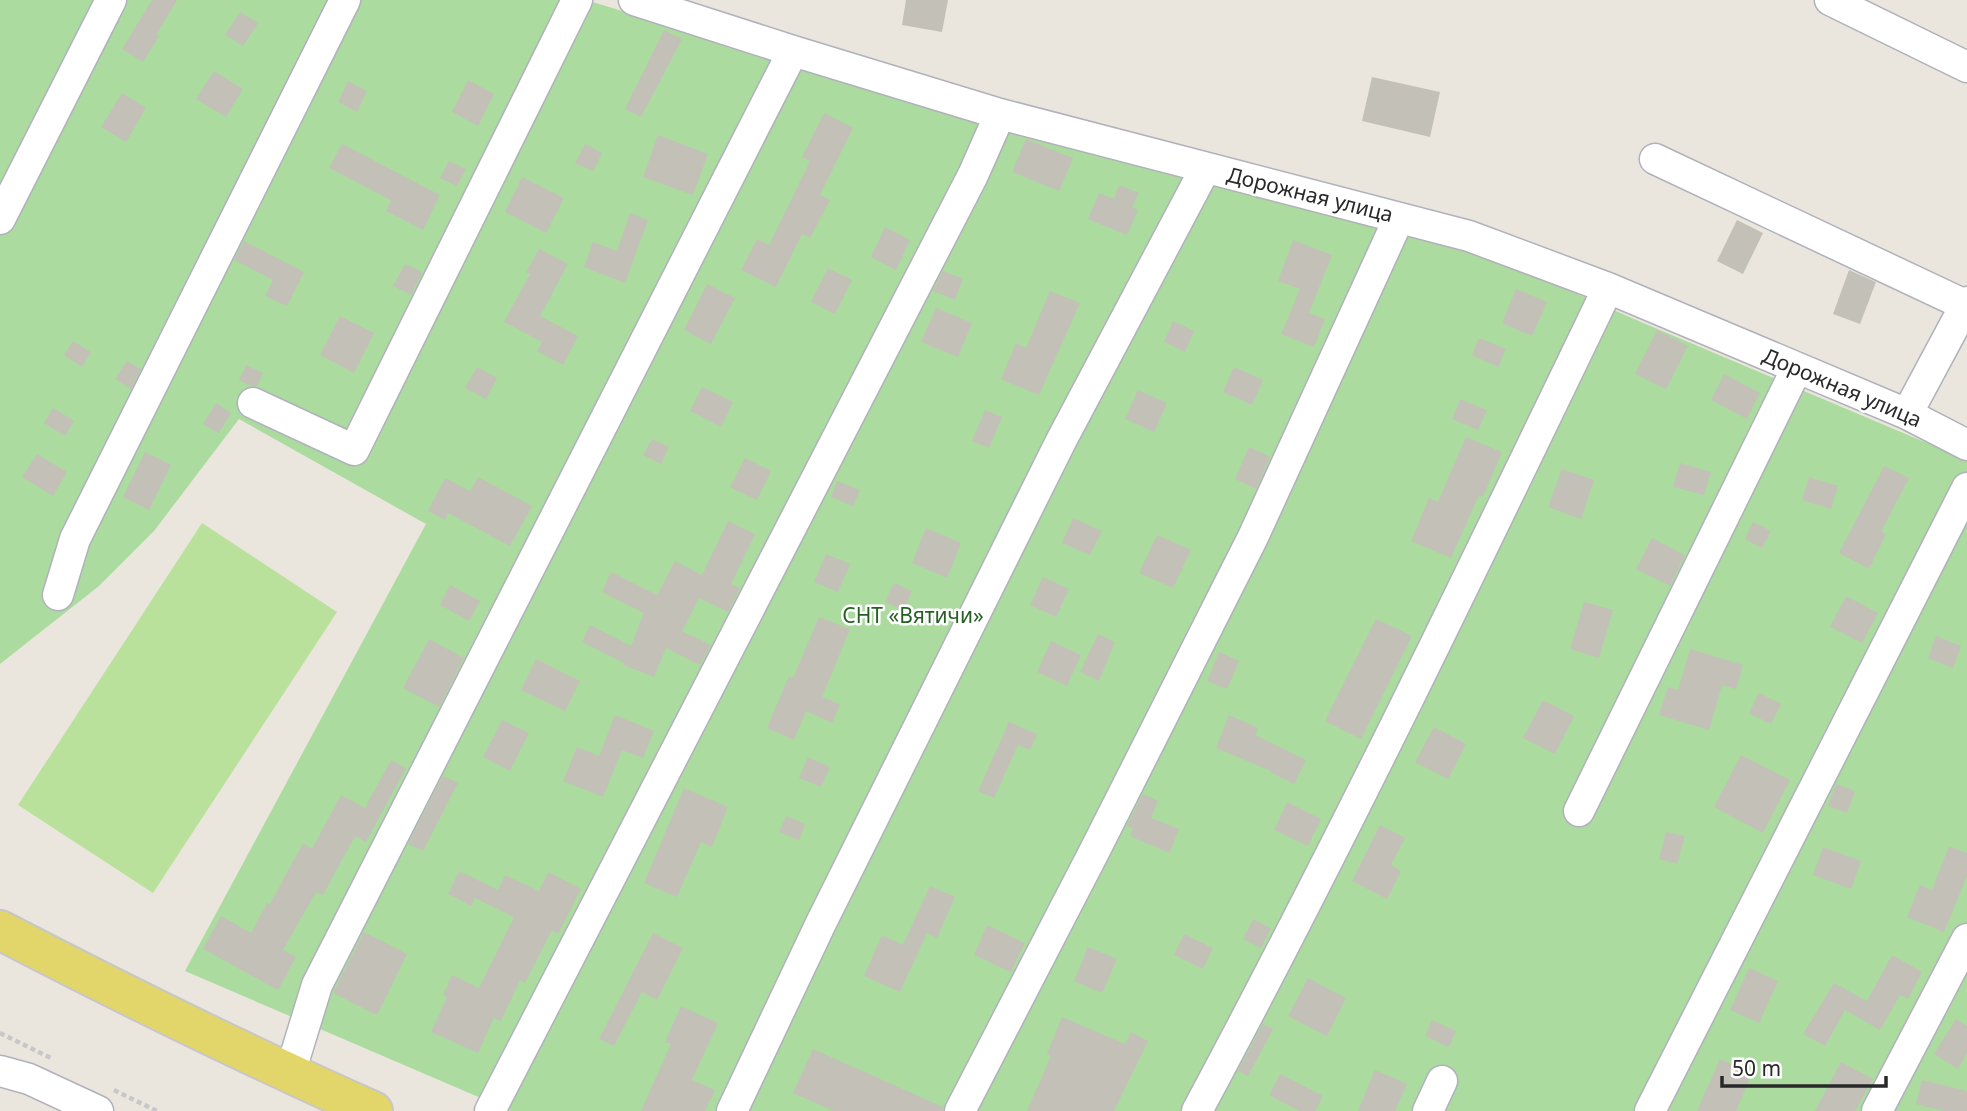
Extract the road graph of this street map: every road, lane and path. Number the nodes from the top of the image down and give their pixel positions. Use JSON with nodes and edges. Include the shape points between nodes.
{"nodes":[{"id":1,"x":111,"y":0,"type":"edge"},
{"id":2,"x":345,"y":0,"type":"edge"},
{"id":3,"x":578,"y":0,"type":"edge"},
{"id":4,"x":634,"y":0,"type":"edge"},
{"id":5,"x":1830,"y":0,"type":"edge"},
{"id":6,"x":793,"y":51,"type":"junction"},
{"id":7,"x":1967,"y":67,"type":"edge"},
{"id":8,"x":1000,"y":114,"type":"junction"},
{"id":9,"x":1655,"y":159,"type":"dead end"},
{"id":10,"x":1205,"y":169,"type":"junction"},
{"id":11,"x":1399,"y":218,"type":"junction"},
{"id":12,"x":0,"y":219,"type":"edge"},
{"id":13,"x":1608,"y":288,"type":"junction"},
{"id":14,"x":1966,"y":303,"type":"edge"},
{"id":15,"x":1797,"y":368,"type":"junction"},
{"id":16,"x":253,"y":403,"type":"dead end"},
{"id":17,"x":1907,"y":414,"type":"junction"},
{"id":18,"x":1967,"y":445,"type":"edge"},
{"id":19,"x":1967,"y":488,"type":"edge"},
{"id":20,"x":58,"y":595,"type":"dead end"},
{"id":21,"x":1579,"y":811,"type":"dead end"},
{"id":22,"x":0,"y":930,"type":"edge"},
{"id":23,"x":1967,"y":939,"type":"edge"},
{"id":24,"x":0,"y":1071,"type":"edge"},
{"id":25,"x":290,"y":1073,"type":"junction"},
{"id":26,"x":1442,"y":1080,"type":"dead end"},
{"id":27,"x":362,"y":1110,"type":"edge"},
{"id":28,"x":98,"y":1111,"type":"edge"},
{"id":29,"x":490,"y":1111,"type":"edge"},
{"id":30,"x":732,"y":1111,"type":"edge"},
{"id":31,"x":960,"y":1111,"type":"edge"},
{"id":32,"x":1197,"y":1111,"type":"edge"},
{"id":33,"x":1428,"y":1111,"type":"edge"},
{"id":34,"x":1650,"y":1111,"type":"edge"},
{"id":35,"x":1877,"y":1111,"type":"edge"}],
"edges":[{"from":1,"to":12,"type":"street"},
{"from":2,"to":20,"type":"street","via":[[75,539]]},
{"from":3,"to":16,"type":"street","via":[[354,450]]},
{"from":4,"to":6,"type":"street","name":"Дорожная улица"},
{"from":5,"to":7,"type":"street"},
{"from":6,"to":8,"type":"street","name":"Дорожная улица"},
{"from":6,"to":25,"type":"street","via":[[317,985]]},
{"from":8,"to":10,"type":"street","name":"Дорожная улица"},
{"from":8,"to":29,"type":"street","via":[[973,175]]},
{"from":9,"to":14,"type":"street"},
{"from":10,"to":11,"type":"street","name":"Дорожная улица"},
{"from":10,"to":30,"type":"street","via":[[1060,440]]},
{"from":11,"to":13,"type":"street","name":"Дорожная улица","via":[[1469,236]]},
{"from":11,"to":31,"type":"street","via":[[1253,537]]},
{"from":13,"to":15,"type":"street","name":"Дорожная улица"},
{"from":13,"to":32,"type":"street","via":[[1453,609]]},
{"from":14,"to":17,"type":"street"},
{"from":15,"to":17,"type":"street","name":"Дорожная улица"},
{"from":15,"to":21,"type":"street"},
{"from":17,"to":18,"type":"street","name":"Дорожная улица"},
{"from":19,"to":34,"type":"street"},
{"from":22,"to":25,"type":"main road"},
{"from":23,"to":35,"type":"street"},
{"from":24,"to":28,"type":"street","via":[[29,1079]]},
{"from":25,"to":27,"type":"main road"},
{"from":26,"to":33,"type":"street"}]}
